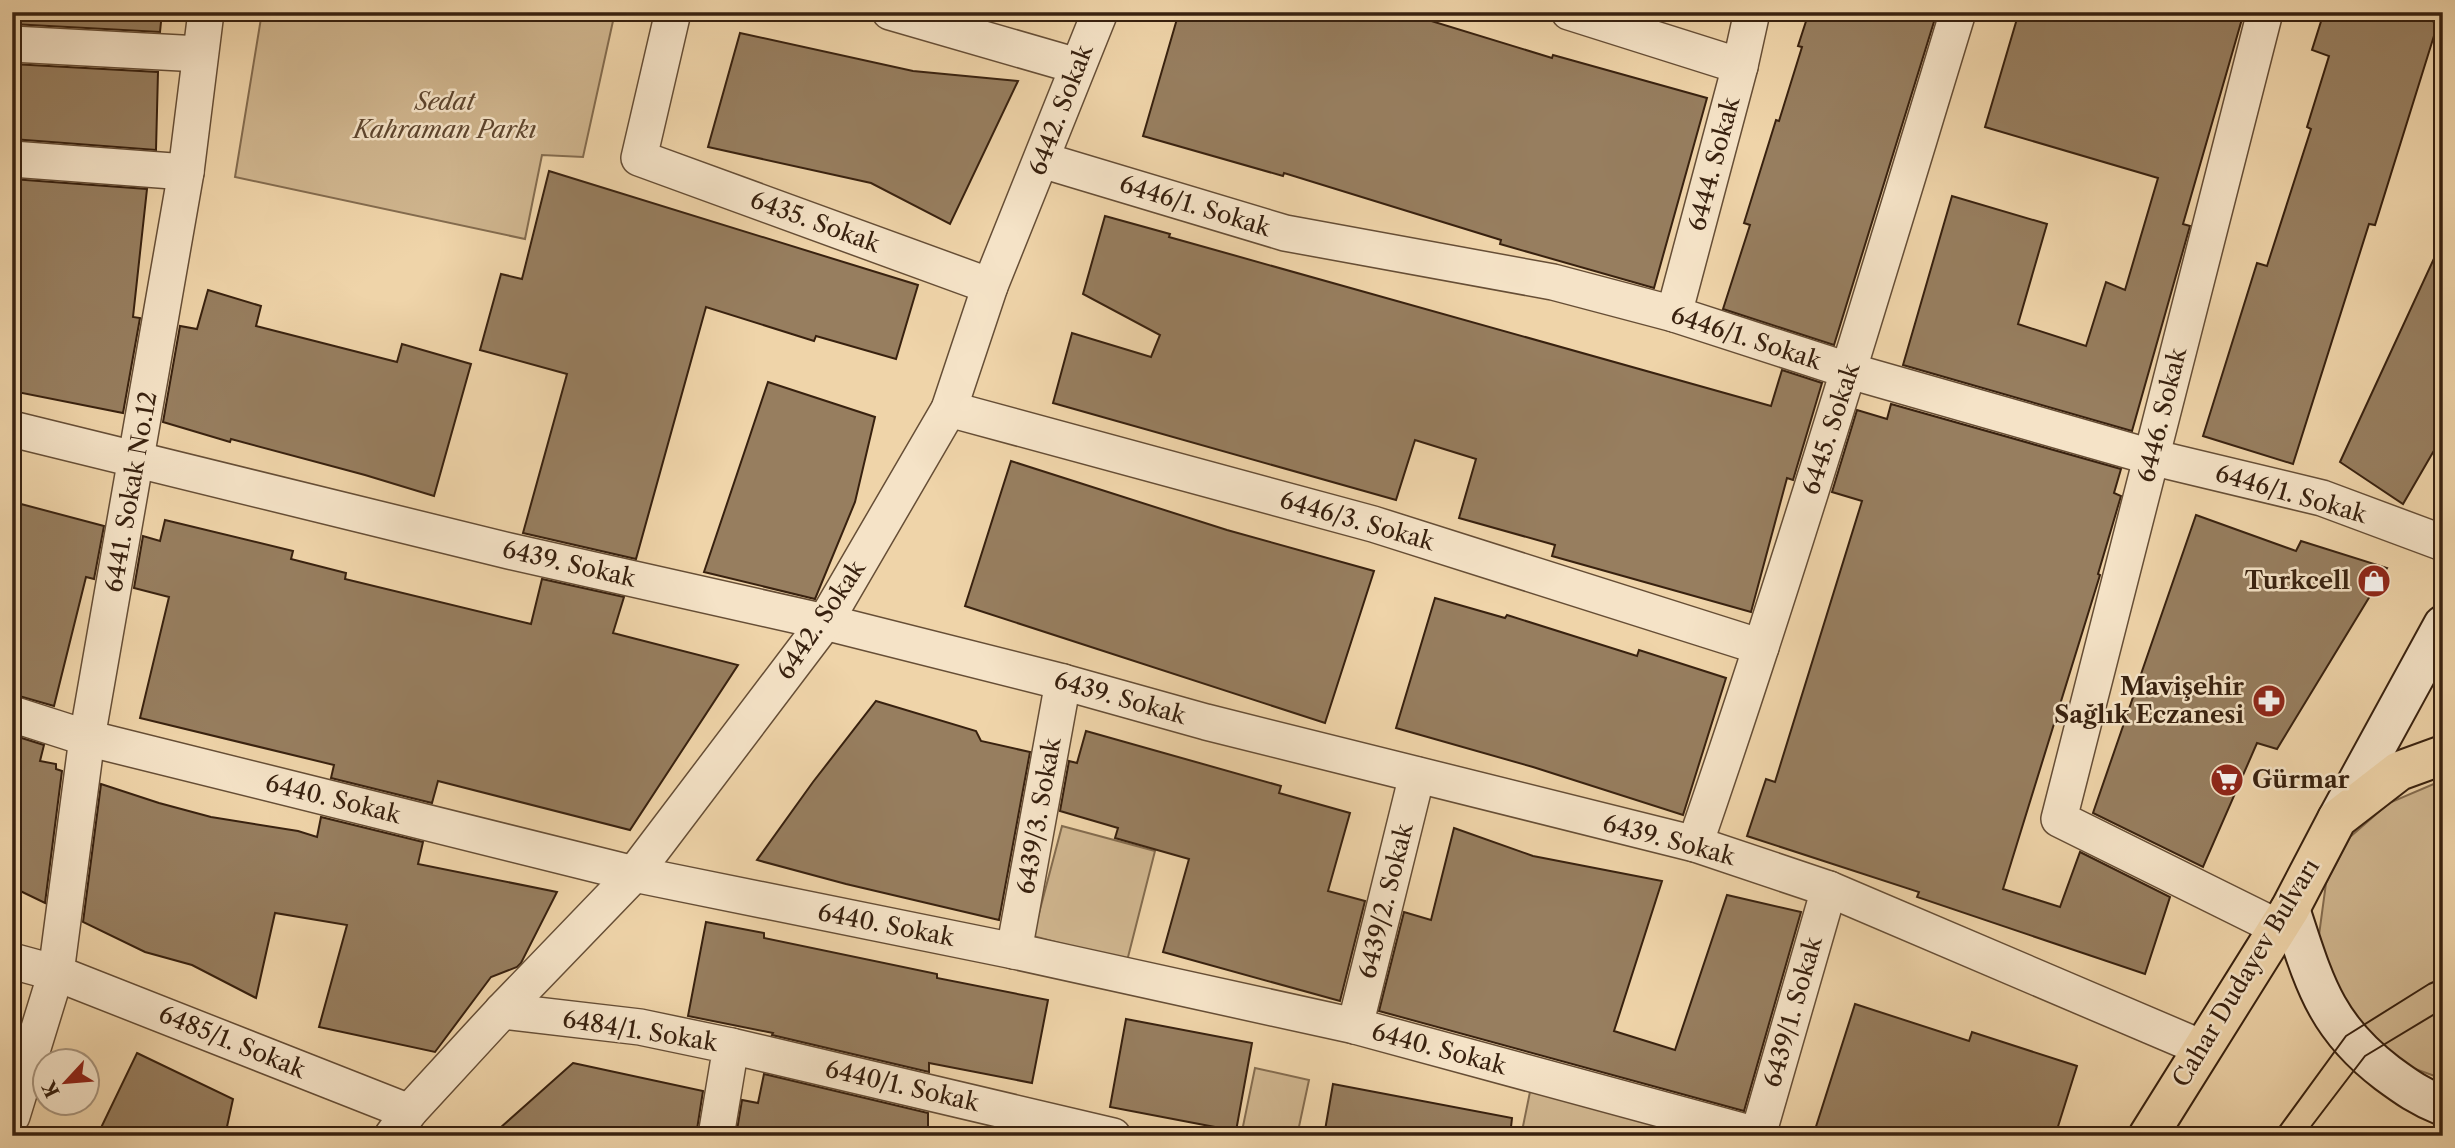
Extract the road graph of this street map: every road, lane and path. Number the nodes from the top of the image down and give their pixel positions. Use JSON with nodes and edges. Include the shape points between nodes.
{"nodes":[{"id":1,"x":206,"y":12,"type":"edge"},
{"id":2,"x":673,"y":12,"type":"edge"},
{"id":3,"x":890,"y":12,"type":"edge"},
{"id":4,"x":1100,"y":12,"type":"edge"},
{"id":5,"x":1569,"y":12,"type":"edge"},
{"id":6,"x":1752,"y":12,"type":"edge"},
{"id":7,"x":1958,"y":12,"type":"edge"},
{"id":8,"x":2265,"y":12,"type":"edge"},
{"id":9,"x":12,"y":44,"type":"edge"},
{"id":10,"x":200,"y":54,"type":"junction"},
{"id":11,"x":1077,"y":66,"type":"junction"},
{"id":12,"x":1740,"y":66,"type":"junction"},
{"id":13,"x":12,"y":159,"type":"edge"},
{"id":14,"x":1042,"y":160,"type":"junction"},
{"id":15,"x":186,"y":172,"type":"junction"},
{"id":16,"x":990,"y":286,"type":"junction"},
{"id":17,"x":1674,"y":314,"type":"junction"},
{"id":18,"x":1850,"y":371,"type":"junction"},
{"id":19,"x":950,"y":408,"type":"junction"},
{"id":20,"x":12,"y":429,"type":"edge"},
{"id":21,"x":2151,"y":457,"type":"junction"},
{"id":22,"x":137,"y":458,"type":"junction"},
{"id":23,"x":2443,"y":543,"type":"edge"},
{"id":24,"x":825,"y":622,"type":"junction"},
{"id":25,"x":2443,"y":625,"type":"edge"},
{"id":26,"x":1761,"y":647,"type":"junction"},
{"id":27,"x":1063,"y":682,"type":"junction"},
{"id":28,"x":12,"y":714,"type":"edge"},
{"id":29,"x":87,"y":738,"type":"junction"},
{"id":30,"x":2443,"y":755,"type":"edge"},
{"id":31,"x":1417,"y":775,"type":"junction"},
{"id":32,"x":2337,"y":818,"type":"junction"},
{"id":33,"x":1695,"y":844,"type":"junction"},
{"id":34,"x":634,"y":874,"type":"junction"},
{"id":35,"x":1829,"y":889,"type":"junction"},
{"id":36,"x":2285,"y":919,"type":"junction"},
{"id":37,"x":1014,"y":951,"type":"junction"},
{"id":38,"x":12,"y":961,"type":"edge"},
{"id":39,"x":56,"y":973,"type":"junction"},
{"id":40,"x":502,"y":1011,"type":"junction"},
{"id":41,"x":1355,"y":1026,"type":"junction"},
{"id":42,"x":731,"y":1046,"type":"junction"},
{"id":43,"x":2202,"y":1048,"type":"junction"},
{"id":44,"x":2443,"y":1105,"type":"edge"},
{"id":45,"x":12,"y":1116,"type":"edge"},
{"id":46,"x":400,"y":1124,"type":"edge"},
{"id":47,"x":1667,"y":1124,"type":"edge"},
{"id":48,"x":1759,"y":1135,"type":"edge"},
{"id":49,"x":716,"y":1136,"type":"edge"},
{"id":50,"x":1113,"y":1136,"type":"edge"},
{"id":51,"x":2148,"y":1136,"type":"edge"}],
"edges":[{"from":1,"to":10,"type":"street","name":"6441. Sokak No.12"},
{"from":2,"to":16,"type":"street","name":"6435. Sokak","via":[[639,158]]},
{"from":3,"to":11,"type":"street"},
{"from":4,"to":11,"type":"street","name":"6442. Sokak"},
{"from":5,"to":12,"type":"street"},
{"from":6,"to":12,"type":"street","name":"6444. Sokak"},
{"from":7,"to":18,"type":"street","name":"6445. Sokak"},
{"from":8,"to":21,"type":"street","name":"6446. Sokak"},
{"from":9,"to":10,"type":"street"},
{"from":10,"to":15,"type":"street","name":"6441. Sokak No.12"},
{"from":11,"to":14,"type":"street","name":"6442. Sokak"},
{"from":12,"to":17,"type":"street","name":"6444. Sokak"},
{"from":13,"to":15,"type":"street"},
{"from":14,"to":16,"type":"street","name":"6442. Sokak"},
{"from":14,"to":17,"type":"street","name":"6446/1. Sokak","via":[[1285,233],[1553,282]]},
{"from":15,"to":22,"type":"street","name":"6441. Sokak No.12"},
{"from":16,"to":19,"type":"street","name":"6442. Sokak"},
{"from":17,"to":18,"type":"street","name":"6446/1. Sokak"},
{"from":18,"to":21,"type":"street","name":"6446/1. Sokak"},
{"from":18,"to":26,"type":"street","name":"6445. Sokak"},
{"from":19,"to":24,"type":"street","name":"6442. Sokak"},
{"from":19,"to":26,"type":"street","name":"6446/3. Sokak","via":[[1373,524]]},
{"from":20,"to":22,"type":"street","name":"6439. Sokak"},
{"from":21,"to":23,"type":"street","name":"6446/1. Sokak","via":[[2322,498]]},
{"from":21,"to":36,"type":"street","name":"6446. Sokak","via":[[2059,819]]},
{"from":22,"to":24,"type":"street","name":"6439. Sokak","via":[[509,551]]},
{"from":22,"to":29,"type":"street","name":"6441. Sokak No.12"},
{"from":24,"to":27,"type":"street","name":"6439. Sokak"},
{"from":24,"to":34,"type":"street","name":"6442. Sokak"},
{"from":25,"to":32,"type":"main road","name":"Cahar Dudayev Bulvarı"},
{"from":26,"to":33,"type":"street","name":"6445. Sokak"},
{"from":27,"to":31,"type":"street","name":"6439. Sokak"},
{"from":27,"to":37,"type":"street","name":"6439/3. Sokak"},
{"from":28,"to":29,"type":"street","name":"6440. Sokak"},
{"from":29,"to":34,"type":"street","name":"6440. Sokak"},
{"from":29,"to":39,"type":"street","name":"6441. Sokak No.12"},
{"from":30,"to":32,"type":"main road","via":[[2399,771]]},
{"from":31,"to":33,"type":"street","name":"6439. Sokak"},
{"from":31,"to":41,"type":"street","name":"6439/2. Sokak"},
{"from":32,"to":36,"type":"main road","name":"Cahar Dudayev Bulvarı"},
{"from":33,"to":35,"type":"street","name":"6439. Sokak"},
{"from":34,"to":37,"type":"street","name":"6440. Sokak"},
{"from":34,"to":40,"type":"street","name":"6442. Sokak"},
{"from":35,"to":43,"type":"street","name":"6439. Sokak"},
{"from":35,"to":48,"type":"street","name":"6439/1. Sokak"},
{"from":36,"to":43,"type":"main road","name":"Cahar Dudayev Bulvarı"},
{"from":36,"to":44,"type":"main road","via":[[2324,1004],[2346,1036],[2419,1097]]},
{"from":37,"to":41,"type":"street","name":"6440. Sokak"},
{"from":38,"to":39,"type":"street","name":"6485/1. Sokak"},
{"from":39,"to":45,"type":"street","name":"6441. Sokak No.12"},
{"from":39,"to":46,"type":"street","name":"6485/1. Sokak"},
{"from":40,"to":42,"type":"street","name":"6484/1. Sokak","via":[[640,1027]]},
{"from":40,"to":46,"type":"street","name":"6442. Sokak"},
{"from":41,"to":47,"type":"street","name":"6440. Sokak"},
{"from":42,"to":49,"type":"street","name":"6484/1. Sokak"},
{"from":42,"to":50,"type":"street","name":"6440/1. Sokak"},
{"from":43,"to":51,"type":"main road","name":"Cahar Dudayev Bulvarı"},
{"from":47,"to":48,"type":"street","name":"6440. Sokak"}]}
